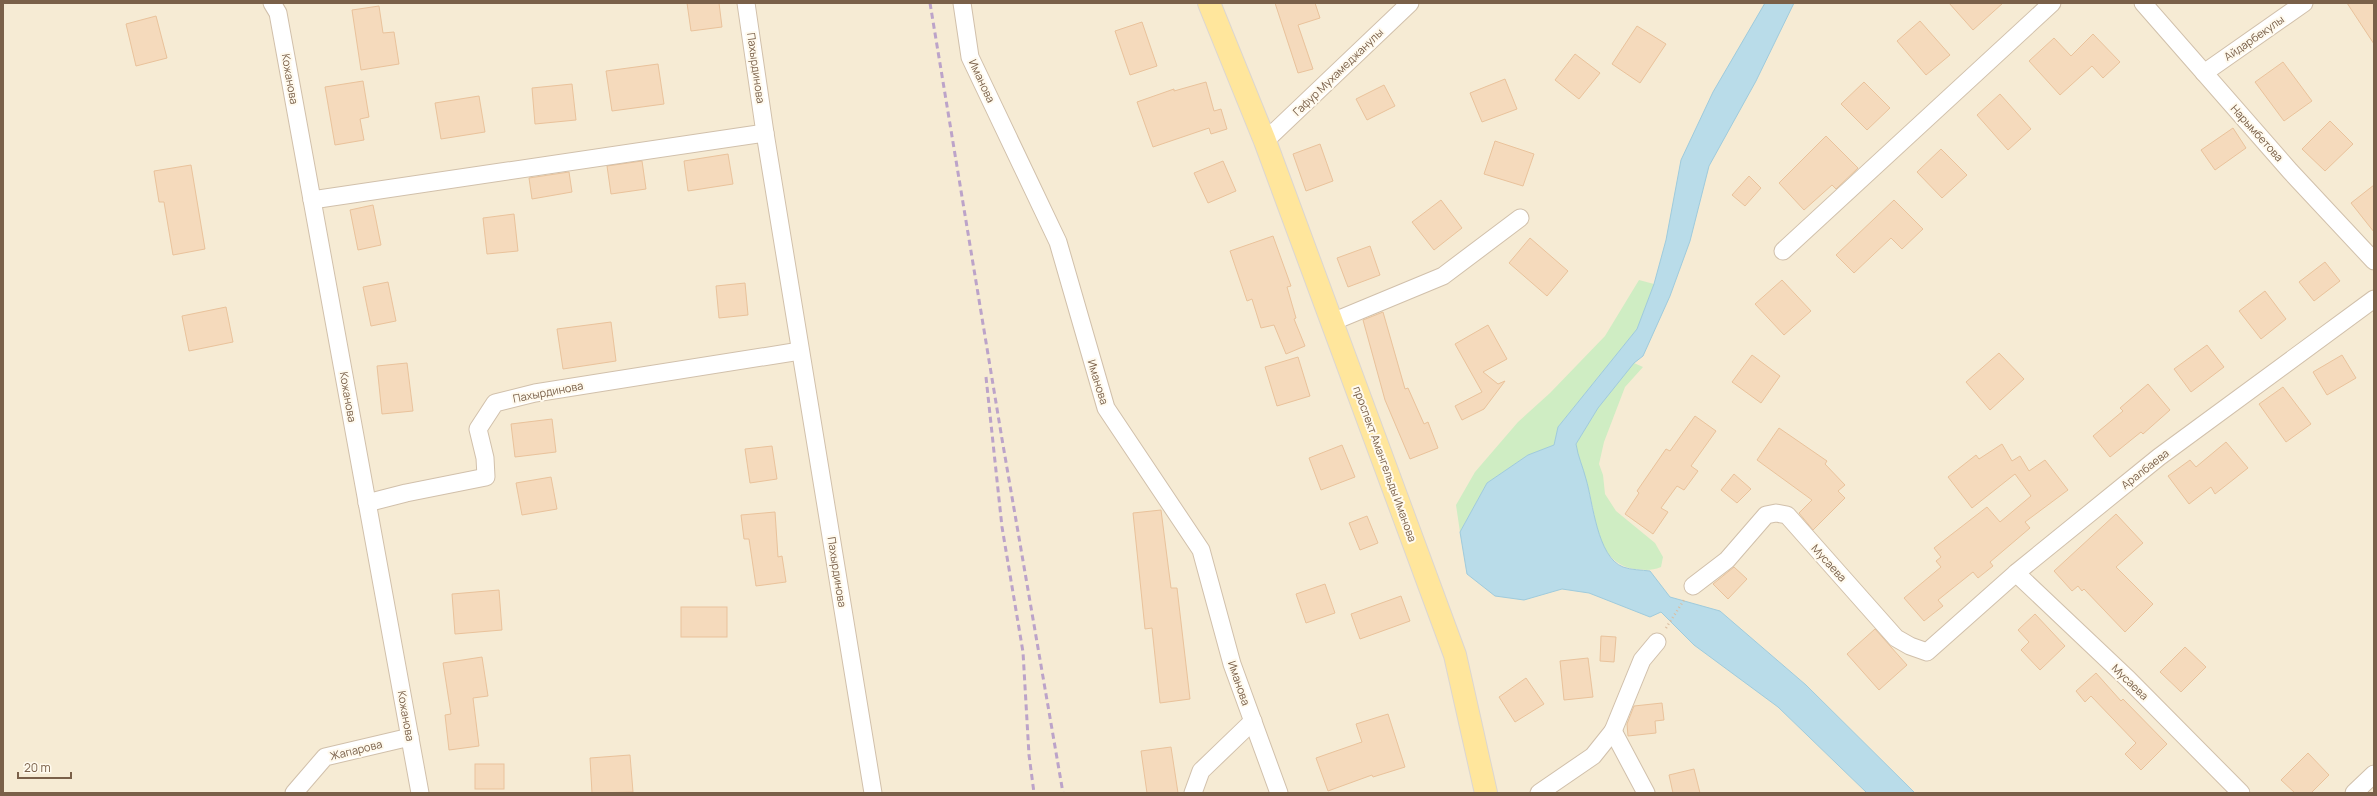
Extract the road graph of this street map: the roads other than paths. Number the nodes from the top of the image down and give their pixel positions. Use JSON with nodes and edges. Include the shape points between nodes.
{"nodes":[{"id":1,"x":272,"y":3,"type":"edge"},
{"id":2,"x":746,"y":3,"type":"edge"},
{"id":3,"x":962,"y":3,"type":"edge"},
{"id":4,"x":1208,"y":3,"type":"edge"},
{"id":5,"x":1410,"y":3,"type":"edge"},
{"id":6,"x":2052,"y":3,"type":"edge"},
{"id":7,"x":2143,"y":3,"type":"edge"},
{"id":8,"x":2304,"y":3,"type":"edge"},
{"id":9,"x":2204,"y":73,"type":"junction"},
{"id":10,"x":765,"y":133,"type":"junction"},
{"id":11,"x":1265,"y":141,"type":"junction"},
{"id":12,"x":312,"y":200,"type":"junction"},
{"id":13,"x":1520,"y":218,"type":"dead end"},
{"id":14,"x":1783,"y":251,"type":"dead end"},
{"id":15,"x":2374,"y":261,"type":"edge"},
{"id":16,"x":2374,"y":299,"type":"edge"},
{"id":17,"x":1332,"y":322,"type":"junction"},
{"id":18,"x":800,"y":350,"type":"junction"},
{"id":19,"x":367,"y":503,"type":"junction"},
{"id":20,"x":2016,"y":573,"type":"junction"},
{"id":21,"x":1693,"y":586,"type":"road end"},
{"id":22,"x":1657,"y":642,"type":"road end"},
{"id":23,"x":1927,"y":652,"type":"joint"},
{"id":24,"x":1253,"y":721,"type":"junction"},
{"id":25,"x":1613,"y":731,"type":"junction"},
{"id":26,"x":410,"y":737,"type":"junction"},
{"id":27,"x":2374,"y":774,"type":"edge"},
{"id":28,"x":294,"y":793,"type":"edge"},
{"id":29,"x":420,"y":793,"type":"edge"},
{"id":30,"x":873,"y":793,"type":"edge"},
{"id":31,"x":1193,"y":793,"type":"edge"},
{"id":32,"x":1278,"y":793,"type":"edge"},
{"id":33,"x":1486,"y":793,"type":"edge"},
{"id":34,"x":1539,"y":793,"type":"edge"},
{"id":35,"x":1646,"y":793,"type":"edge"},
{"id":36,"x":2241,"y":793,"type":"edge"},
{"id":37,"x":2354,"y":793,"type":"edge"}],
"edges":[{"from":1,"to":12,"type":"street","name":"Кожанова","via":[[278,13]]},
{"from":2,"to":10,"type":"street","name":"Пахырдинова"},
{"from":3,"to":24,"type":"street","name":"Иманова","via":[[970,57],[1058,242],[1106,408],[1201,550],[1232,664]]},
{"from":4,"to":11,"type":"main road"},
{"from":5,"to":11,"type":"street","name":"Гафур Мухамеджанулы"},
{"from":6,"to":14,"type":"street"},
{"from":7,"to":9,"type":"street","name":"Нарымбетова"},
{"from":8,"to":9,"type":"street","name":"Айдарбекулы"},
{"from":9,"to":15,"type":"street","name":"Нарымбетова"},
{"from":10,"to":12,"type":"street"},
{"from":10,"to":18,"type":"street","name":"Пахырдинова"},
{"from":11,"to":17,"type":"main road","name":"проспект Амангельды Иманова"},
{"from":12,"to":19,"type":"street","name":"Кожанова"},
{"from":13,"to":17,"type":"street","via":[[1442,276]]},
{"from":16,"to":20,"type":"street","name":"Аралбаева","via":[[2159,457]]},
{"from":17,"to":33,"type":"main road","name":"проспект Амангельды Иманова","via":[[1455,655]]},
{"from":18,"to":19,"type":"street","name":"Пахырдинова","via":[[535,393],[495,403],[478,429],[485,458],[486,477]]},
{"from":18,"to":30,"type":"street","name":"Пахырдинова"},
{"from":19,"to":26,"type":"street","name":"Кожанова"},
{"from":20,"to":23,"type":"street","name":"Аралбаева"},
{"from":20,"to":36,"type":"street","name":"Мусаева","via":[[2128,679]]},
{"from":21,"to":23,"type":"street","name":"Мусаева","via":[[1727,560],[1766,515],[1787,515],[1896,638]]},
{"from":22,"to":25,"type":"street","via":[[1642,660]]},
{"from":24,"to":31,"type":"street","via":[[1201,771]]},
{"from":24,"to":32,"type":"street","name":"Иманова"},
{"from":25,"to":34,"type":"street","via":[[1593,756]]},
{"from":25,"to":35,"type":"street"},
{"from":26,"to":28,"type":"street","name":"Жапарова","via":[[325,757]]},
{"from":26,"to":29,"type":"street","name":"Кожанова"},
{"from":27,"to":37,"type":"street"}]}
